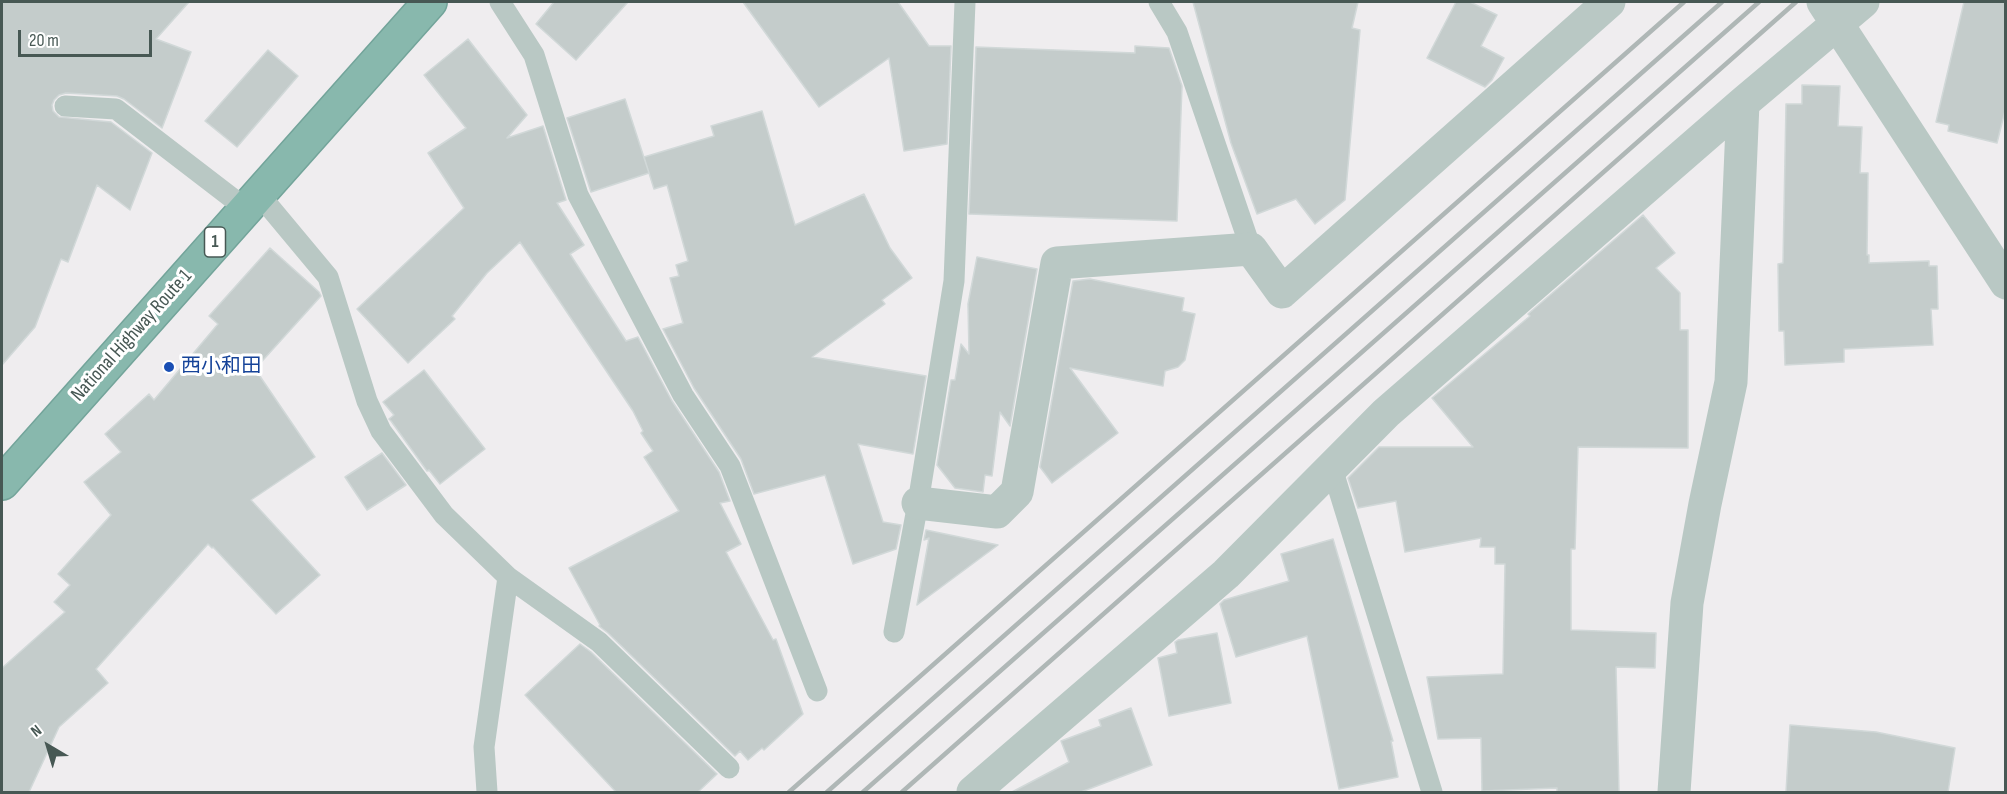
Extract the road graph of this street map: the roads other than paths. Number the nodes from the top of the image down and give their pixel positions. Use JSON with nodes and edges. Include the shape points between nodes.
{"nodes":[{"id":1,"x":430,"y":2,"type":"edge"},
{"id":2,"x":500,"y":2,"type":"edge"},
{"id":3,"x":965,"y":2,"type":"edge"},
{"id":4,"x":1159,"y":2,"type":"edge"},
{"id":5,"x":1609,"y":2,"type":"edge"},
{"id":6,"x":1863,"y":2,"type":"edge"},
{"id":7,"x":1831,"y":13,"type":"edge"},
{"id":8,"x":1743,"y":103,"type":"junction"},
{"id":9,"x":65,"y":106,"type":"dead end"},
{"id":10,"x":252,"y":201,"type":"junction"},
{"id":11,"x":1251,"y":249,"type":"junction"},
{"id":12,"x":2006,"y":283,"type":"edge"},
{"id":13,"x":1332,"y":468,"type":"junction"},
{"id":14,"x":2,"y":483,"type":"edge"},
{"id":15,"x":918,"y":502,"type":"junction"},
{"id":16,"x":508,"y":577,"type":"junction"},
{"id":17,"x":894,"y":632,"type":"dead end"},
{"id":18,"x":818,"y":691,"type":"dead end"},
{"id":19,"x":729,"y":768,"type":"dead end"},
{"id":20,"x":487,"y":792,"type":"edge"},
{"id":21,"x":973,"y":792,"type":"edge"},
{"id":22,"x":1432,"y":792,"type":"edge"},
{"id":23,"x":1674,"y":792,"type":"edge"}],
"edges":[{"from":1,"to":10,"type":"highway","name":"National Highway Route 1","number":"1"},
{"from":2,"to":18,"type":"lane","via":[[534,55],[579,195],[683,395],[729,466]]},
{"from":3,"to":15,"type":"lane","via":[[954,281]]},
{"from":4,"to":11,"type":"lane","via":[[1177,32]]},
{"from":5,"to":11,"type":"street","via":[[1282,292]]},
{"from":6,"to":7,"type":"street"},
{"from":7,"to":8,"type":"street"},
{"from":7,"to":12,"type":"street"},
{"from":8,"to":13,"type":"street","via":[[1386,413]]},
{"from":8,"to":23,"type":"street","via":[[1731,382],[1687,603]]},
{"from":9,"to":10,"type":"lane","via":[[116,109]]},
{"from":10,"to":14,"type":"highway","name":"National Highway Route 1","number":"1"},
{"from":10,"to":16,"type":"lane","via":[[328,277],[367,401],[381,431],[444,514]]},
{"from":11,"to":15,"type":"street","via":[[1057,263],[1017,492],[997,512]]},
{"from":13,"to":21,"type":"street","via":[[1226,574]]},
{"from":13,"to":22,"type":"lane"},
{"from":15,"to":17,"type":"lane"},
{"from":16,"to":19,"type":"lane","via":[[599,642]]},
{"from":16,"to":20,"type":"lane","via":[[484,747]]}]}
